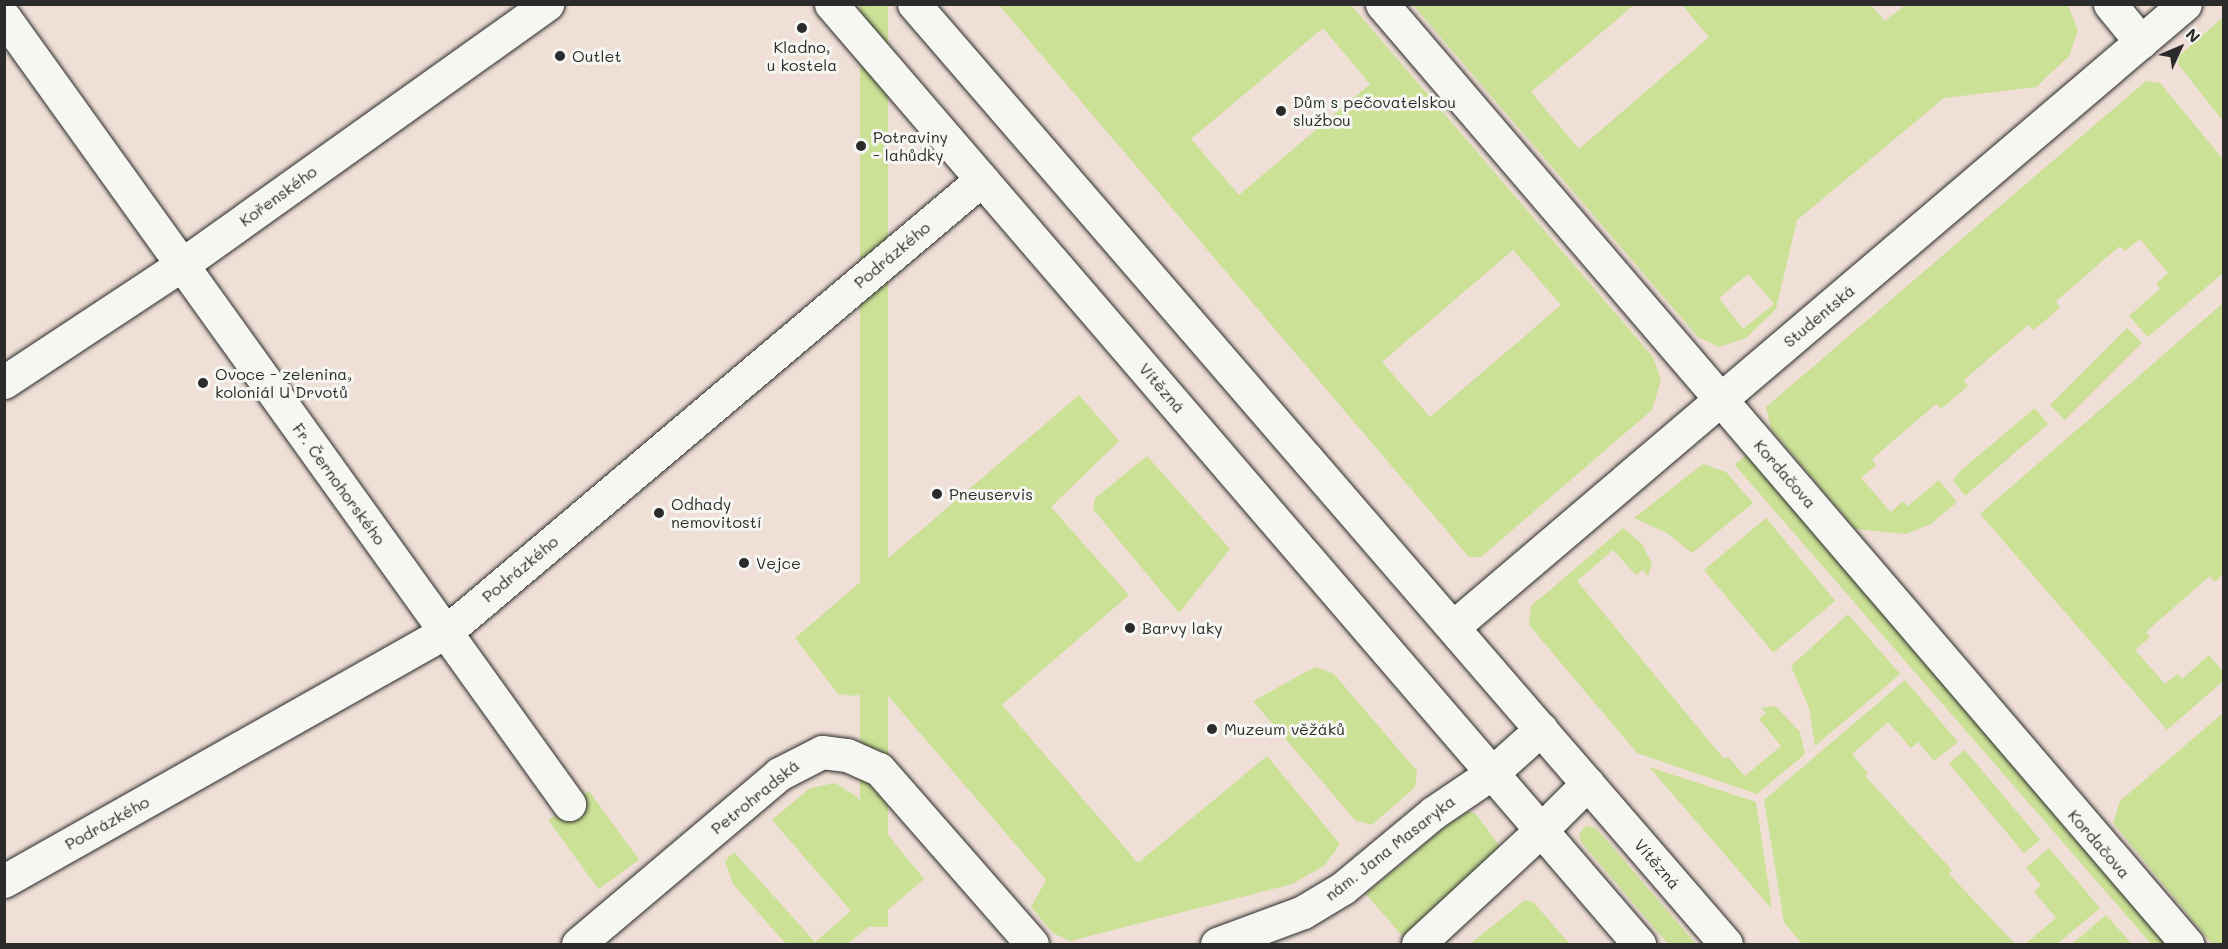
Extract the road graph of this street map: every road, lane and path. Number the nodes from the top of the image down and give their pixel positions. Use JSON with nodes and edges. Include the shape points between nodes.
{"nodes":[{"id":1,"x":547,"y":4,"type":"edge"},
{"id":2,"x":831,"y":4,"type":"edge"},
{"id":3,"x":914,"y":4,"type":"edge"},
{"id":4,"x":1382,"y":4,"type":"edge"},
{"id":5,"x":2110,"y":4,"type":"edge"},
{"id":6,"x":2185,"y":4,"type":"edge"},
{"id":7,"x":4,"y":17,"type":"edge"},
{"id":8,"x":2141,"y":42,"type":"junction"},
{"id":9,"x":982,"y":179,"type":"junction"},
{"id":10,"x":180,"y":266,"type":"junction"},
{"id":11,"x":4,"y":382,"type":"edge"},
{"id":12,"x":1721,"y":399,"type":"junction"},
{"id":13,"x":1453,"y":627,"type":"junction"},
{"id":14,"x":447,"y":631,"type":"junction"},
{"id":15,"x":1541,"y":729,"type":"junction"},
{"id":16,"x":1492,"y":773,"type":"junction"},
{"id":17,"x":1588,"y":783,"type":"junction"},
{"id":18,"x":569,"y":804,"type":"dead end"},
{"id":19,"x":1541,"y":830,"type":"junction"},
{"id":20,"x":4,"y":881,"type":"edge"},
{"id":21,"x":578,"y":945,"type":"edge"},
{"id":22,"x":1032,"y":945,"type":"edge"},
{"id":23,"x":1217,"y":945,"type":"edge"},
{"id":24,"x":1418,"y":945,"type":"edge"},
{"id":25,"x":1639,"y":945,"type":"edge"},
{"id":26,"x":1726,"y":945,"type":"edge"},
{"id":27,"x":2187,"y":945,"type":"edge"}],
"edges":[{"from":1,"to":10,"type":"street","name":"Kořenského"},
{"from":2,"to":9,"type":"street","name":"Vítězná"},
{"from":3,"to":13,"type":"street","name":"Vítězná"},
{"from":4,"to":12,"type":"street","name":"Kordačova"},
{"from":5,"to":8,"type":"street"},
{"from":6,"to":8,"type":"street","name":"Studentská"},
{"from":7,"to":10,"type":"street","name":"Fr. Černohorského"},
{"from":8,"to":12,"type":"street","name":"Studentská"},
{"from":9,"to":14,"type":"street","name":"Podrázkého"},
{"from":9,"to":16,"type":"street","name":"Vítězná"},
{"from":10,"to":11,"type":"street","name":"Kořenského"},
{"from":10,"to":14,"type":"street","name":"Fr. Černohorského"},
{"from":12,"to":13,"type":"street","name":"Studentská"},
{"from":12,"to":27,"type":"street","name":"Kordačova"},
{"from":13,"to":15,"type":"street","name":"Vítězná"},
{"from":14,"to":18,"type":"street","name":"Fr. Černohorského"},
{"from":14,"to":20,"type":"street","name":"Podrázkého"},
{"from":15,"to":16,"type":"street"},
{"from":15,"to":17,"type":"street","name":"Vítězná"},
{"from":16,"to":19,"type":"street","name":"Vítězná"},
{"from":16,"to":23,"type":"street","name":"nám. Jana Masaryka","via":[[1433,813],[1343,888],[1303,912]]},
{"from":17,"to":19,"type":"street"},
{"from":17,"to":26,"type":"street","name":"Vítězná"},
{"from":19,"to":24,"type":"street"},
{"from":19,"to":25,"type":"street","name":"Vítězná"},
{"from":21,"to":22,"type":"street","name":"Petrohradská","via":[[779,774],[822,752],[847,755],[879,769]]}]}
